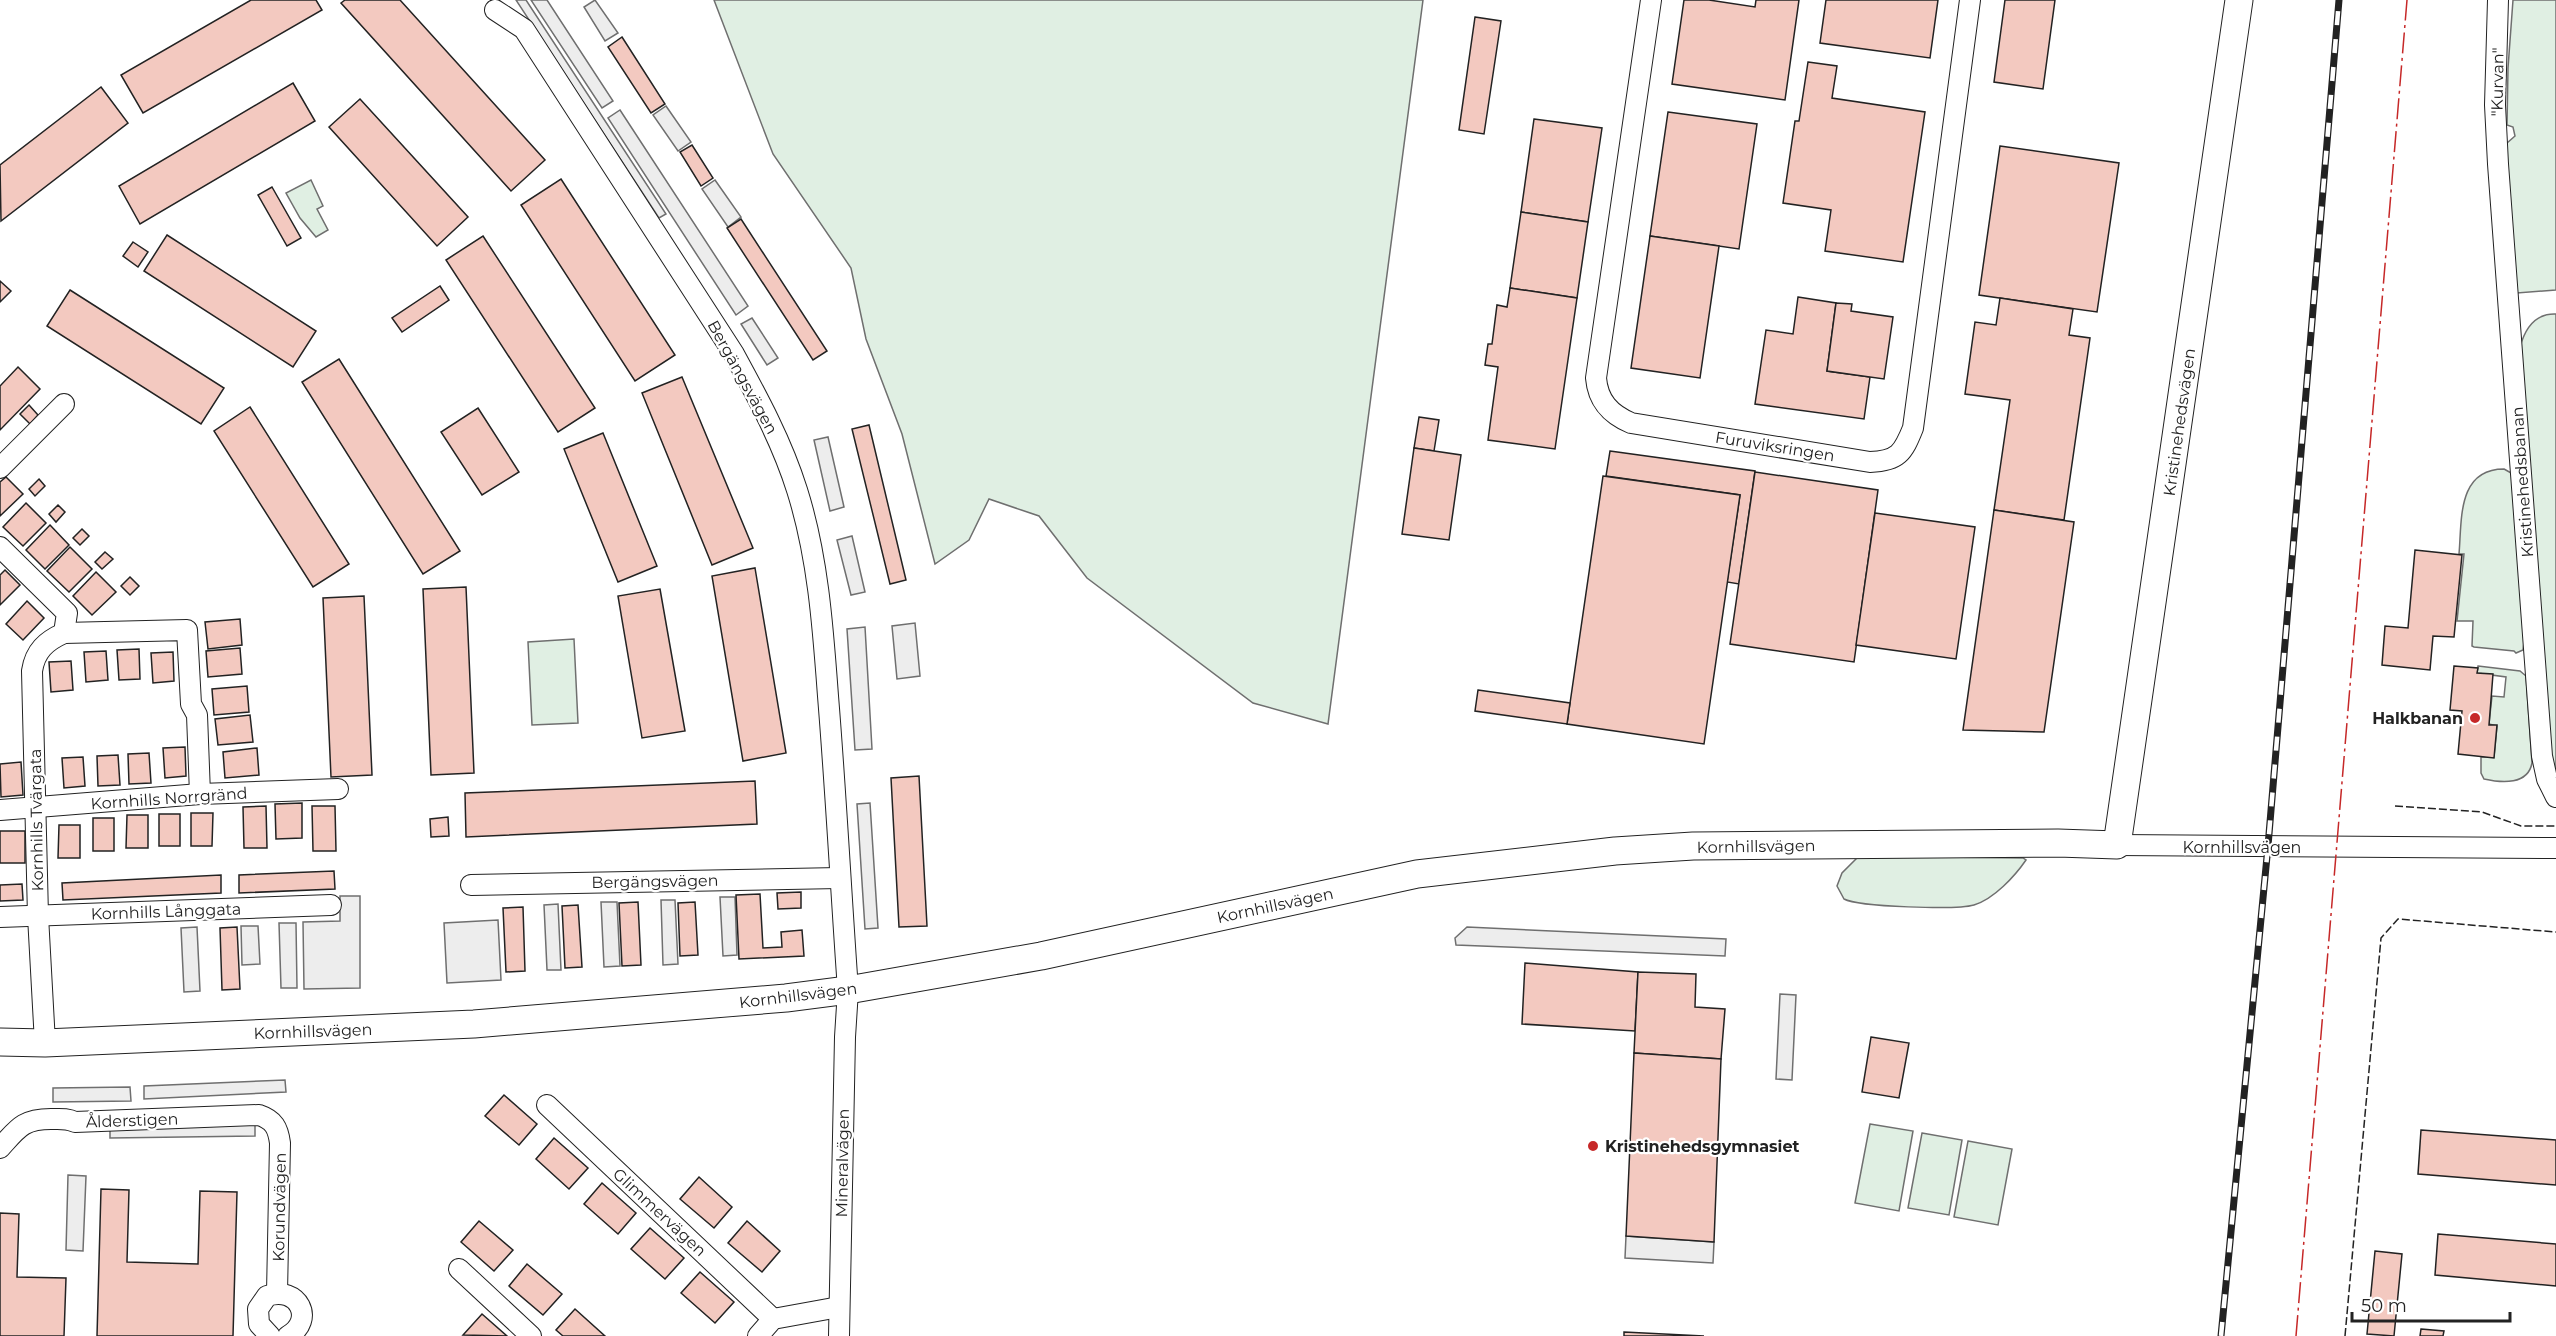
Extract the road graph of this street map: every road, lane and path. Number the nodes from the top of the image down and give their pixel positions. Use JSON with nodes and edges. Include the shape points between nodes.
{"nodes":[{"id":1,"x":1651,"y":0,"type":"edge"},
{"id":2,"x":1970,"y":0,"type":"edge"},
{"id":3,"x":2240,"y":0,"type":"edge"},
{"id":4,"x":2498,"y":0,"type":"edge"},
{"id":5,"x":495,"y":10,"type":"dead end"},
{"id":6,"x":2498,"y":164,"type":"joint"},
{"id":7,"x":64,"y":404,"type":"dead end"},
{"id":8,"x":0,"y":468,"type":"edge"},
{"id":9,"x":0,"y":547,"type":"edge"},
{"id":10,"x":64,"y":633,"type":"junction"},
{"id":11,"x":338,"y":789,"type":"dead end"},
{"id":12,"x":200,"y":794,"type":"junction"},
{"id":13,"x":2556,"y":797,"type":"edge"},
{"id":14,"x":38,"y":809,"type":"junction"},
{"id":15,"x":0,"y":810,"type":"edge"},
{"id":16,"x":2117,"y":844,"type":"junction"},
{"id":17,"x":2556,"y":848,"type":"edge"},
{"id":18,"x":839,"y":878,"type":"junction"},
{"id":19,"x":471,"y":885,"type":"dead end"},
{"id":20,"x":331,"y":905,"type":"dead end"},
{"id":21,"x":38,"y":916,"type":"junction"},
{"id":22,"x":0,"y":917,"type":"edge"},
{"id":23,"x":848,"y":990,"type":"junction"},
{"id":24,"x":0,"y":1042,"type":"edge"},
{"id":25,"x":45,"y":1042,"type":"junction"},
{"id":26,"x":546,"y":1105,"type":"dead end"},
{"id":27,"x":274,"y":1123,"type":"joint"},
{"id":28,"x":0,"y":1148,"type":"edge"},
{"id":29,"x":459,"y":1269,"type":"dead end"},
{"id":30,"x":277,"y":1293,"type":"junction"},
{"id":31,"x":839,"y":1307,"type":"junction"},
{"id":32,"x":773,"y":1319,"type":"junction"},
{"id":33,"x":270,"y":1336,"type":"edge"},
{"id":34,"x":288,"y":1336,"type":"edge"},
{"id":35,"x":531,"y":1336,"type":"edge"},
{"id":36,"x":758,"y":1336,"type":"edge"},
{"id":37,"x":838,"y":1336,"type":"edge"}],
"edges":[{"from":1,"to":2,"type":"street","name":"Furuviksringen","via":[[1596,378],[1600,397],[1613,413],[1631,423],[1870,462],[1900,454],[1912,428]]},
{"from":3,"to":16,"type":"street","name":"Kristinehedsvägen"},
{"from":4,"to":6,"type":"street","name":"\"Kurvan\""},
{"from":5,"to":18,"type":"street","name":"Bergängsvägen","via":[[524,29],[734,354],[782,448],[809,533],[823,633]]},
{"from":6,"to":13,"type":"street","name":"Kristinehedsbanan","via":[[2542,756]]},
{"from":7,"to":8,"type":"street"},
{"from":9,"to":10,"type":"street","via":[[67,613]]},
{"from":10,"to":12,"type":"street","via":[[187,630],[191,704],[197,715]]},
{"from":10,"to":14,"type":"street","name":"Kornhills Tvärgata","via":[[40,650],[32,671]]},
{"from":11,"to":12,"type":"street","name":"Kornhills Norrgränd"},
{"from":12,"to":14,"type":"street","name":"Kornhills Norrgränd"},
{"from":14,"to":15,"type":"street","name":"Kornhills Norrgränd"},
{"from":14,"to":21,"type":"street","name":"Kornhills Tvärgata"},
{"from":16,"to":17,"type":"street","name":"Kornhillsvägen"},
{"from":16,"to":23,"type":"street","name":"Kornhillsvägen","via":[[1693,846],[1615,851],[1417,874],[1041,956]]},
{"from":18,"to":19,"type":"street","name":"Bergängsvägen"},
{"from":18,"to":23,"type":"street","name":"Bergängsvägen"},
{"from":20,"to":21,"type":"street","name":"Kornhills Långgata"},
{"from":21,"to":22,"type":"street","name":"Kornhills Långgata"},
{"from":21,"to":25,"type":"street","name":"Kornhills Tvärgata"},
{"from":23,"to":25,"type":"street","name":"Kornhillsvägen","via":[[474,1024]]},
{"from":23,"to":31,"type":"street","name":"Mineralvägen"},
{"from":24,"to":25,"type":"street","name":"Kornhillsvägen"},
{"from":26,"to":32,"type":"street","name":"Glimmervägen"},
{"from":27,"to":28,"type":"street","name":"Ålderstigen","via":[[259,1115],[75,1122],[36,1119],[22,1124]]},
{"from":27,"to":30,"type":"street","name":"Korundvägen","via":[[280,1143]]},
{"from":29,"to":35,"type":"street"},
{"from":30,"to":33,"type":"street","via":[[267,1296],[258,1309],[259,1324]]},
{"from":30,"to":34,"type":"street","via":[[296,1299],[302,1312],[299,1327]]},
{"from":31,"to":32,"type":"street"},
{"from":31,"to":37,"type":"street","name":"Mineralvägen"},
{"from":32,"to":36,"type":"street"}]}
